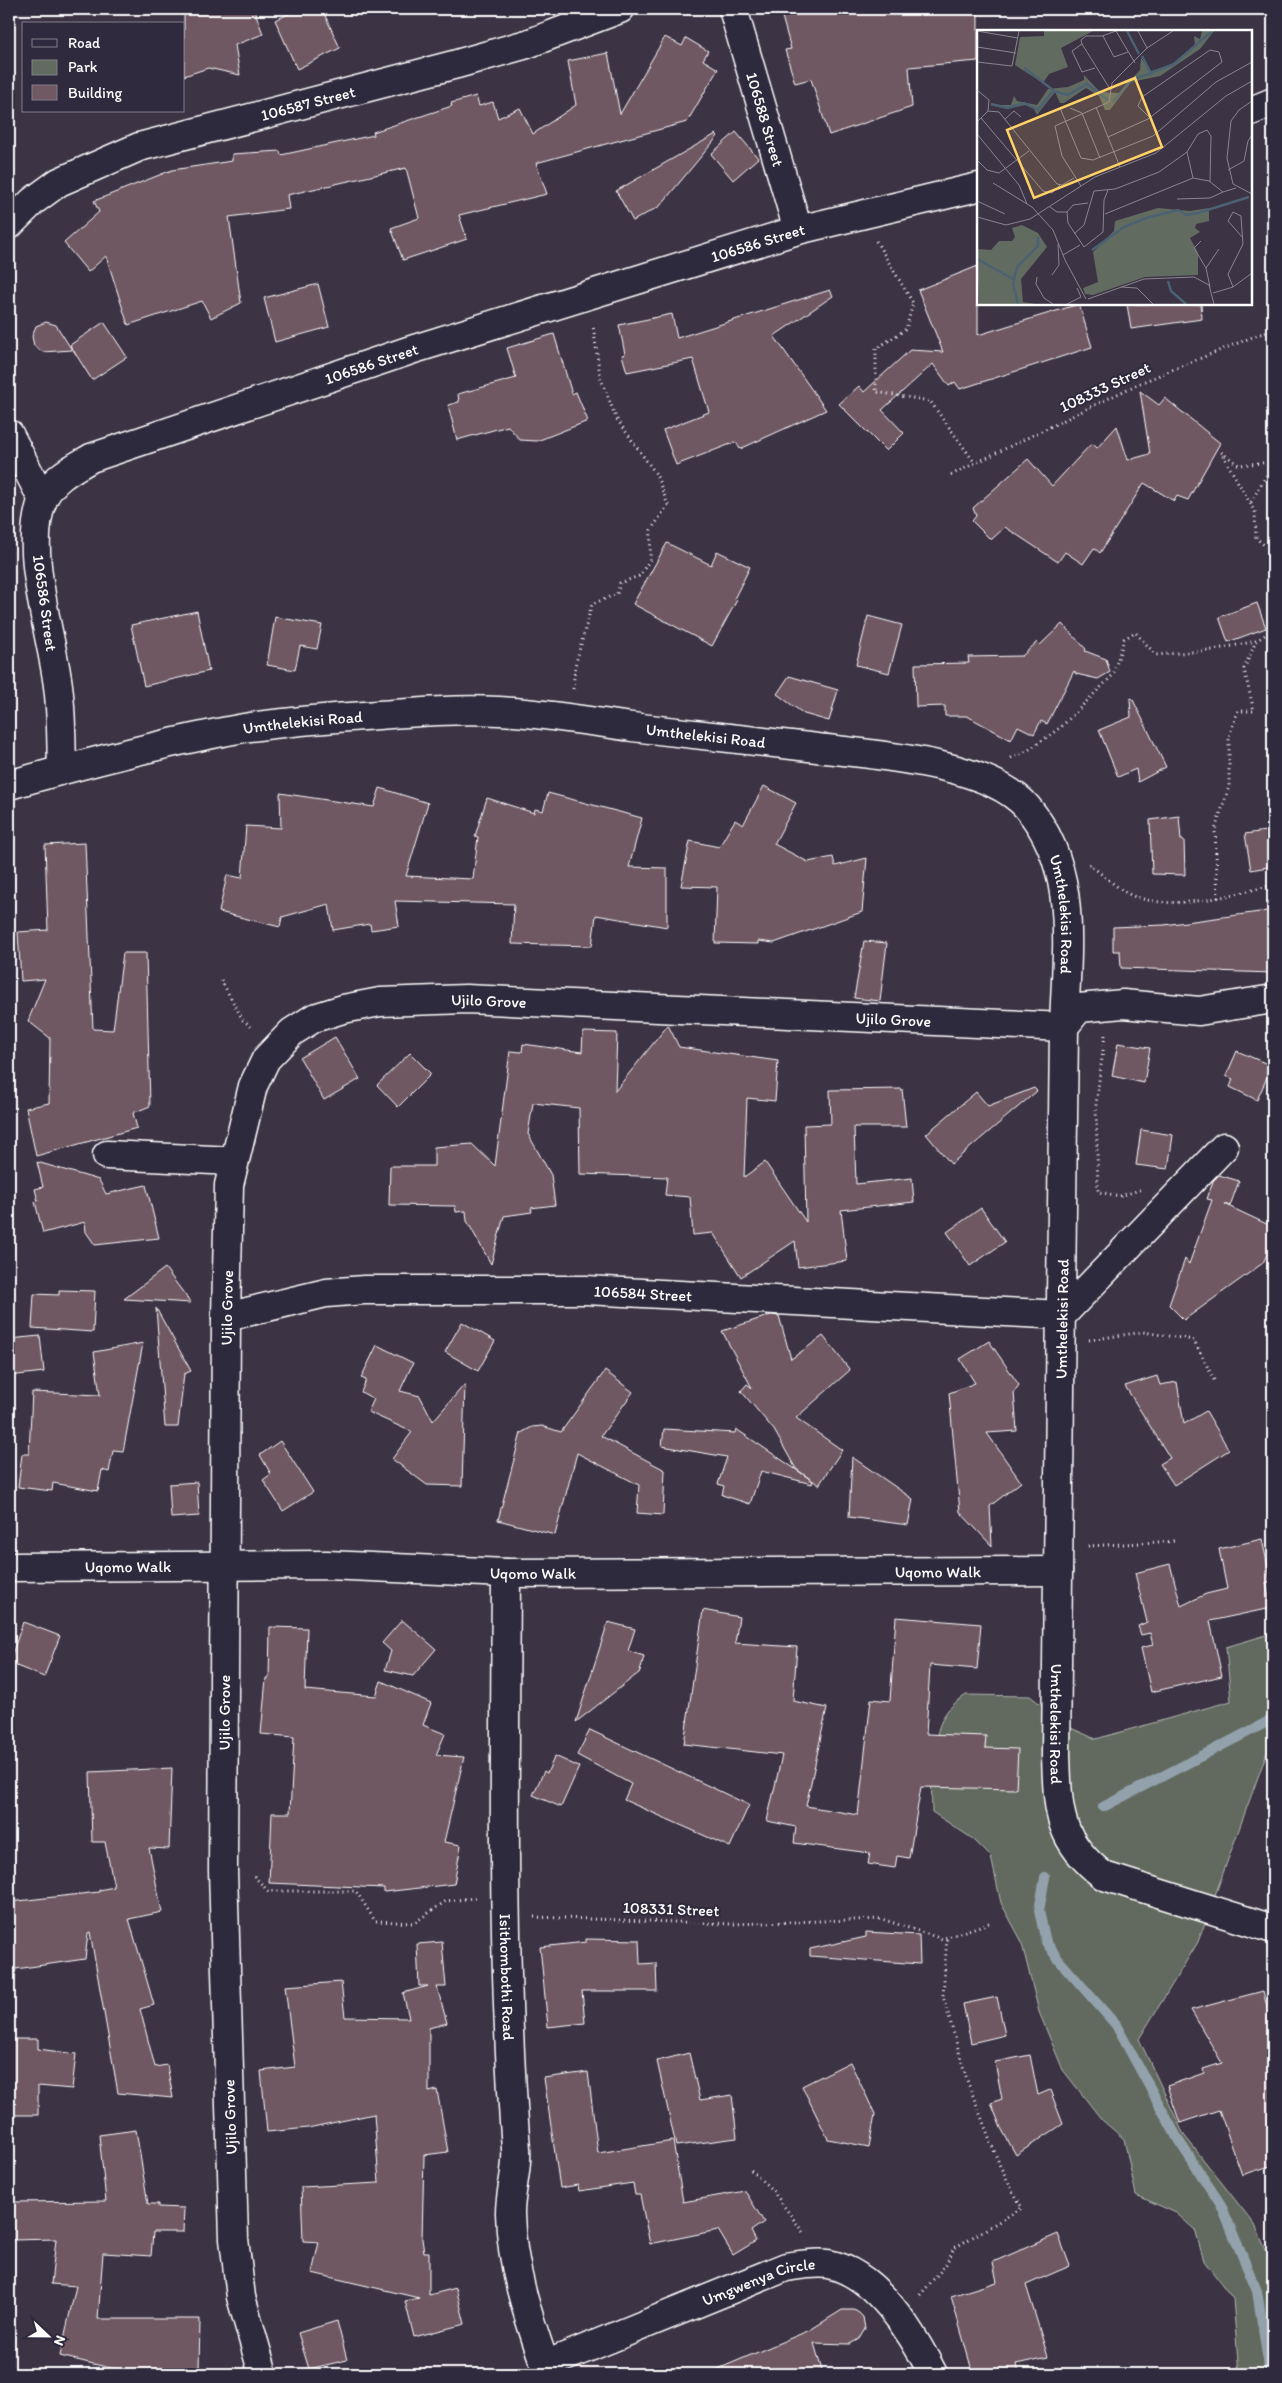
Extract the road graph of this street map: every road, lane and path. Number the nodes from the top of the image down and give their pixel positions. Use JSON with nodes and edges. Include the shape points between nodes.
{"nodes":[{"id":1,"x":620,"y":9,"type":"edge"},
{"id":2,"x":733,"y":9,"type":"edge"},
{"id":3,"x":1273,"y":102,"type":"edge"},
{"id":4,"x":1252,"y":111,"type":"edge"},
{"id":5,"x":977,"y":186,"type":"edge"},
{"id":6,"x":860,"y":215,"type":"junction"},
{"id":7,"x":9,"y":225,"type":"edge"},
{"id":8,"x":798,"y":230,"type":"junction"},
{"id":9,"x":590,"y":294,"type":"junction"},
{"id":10,"x":1273,"y":331,"type":"edge"},
{"id":11,"x":9,"y":434,"type":"edge"},
{"id":12,"x":1273,"y":463,"type":"edge"},
{"id":13,"x":975,"y":464,"type":"junction"},
{"id":14,"x":951,"y":475,"type":"dead end"},
{"id":15,"x":43,"y":500,"type":"junction"},
{"id":16,"x":1251,"y":502,"type":"junction"},
{"id":17,"x":1273,"y":553,"type":"edge"},
{"id":18,"x":1273,"y":625,"type":"edge"},
{"id":19,"x":1256,"y":641,"type":"junction"},
{"id":20,"x":570,"y":718,"type":"junction"},
{"id":21,"x":62,"y":770,"type":"junction"},
{"id":22,"x":988,"y":781,"type":"junction"},
{"id":23,"x":9,"y":785,"type":"edge"},
{"id":24,"x":1088,"y":862,"type":"dead end"},
{"id":25,"x":1273,"y":885,"type":"edge"},
{"id":26,"x":1218,"y":898,"type":"junction"},
{"id":27,"x":221,"y":980,"type":"dead end"},
{"id":28,"x":1273,"y":999,"type":"edge"},
{"id":29,"x":1123,"y":1004,"type":"junction"},
{"id":30,"x":1064,"y":1027,"type":"junction"},
{"id":31,"x":278,"y":1047,"type":"junction"},
{"id":32,"x":1224,"y":1147,"type":"dead end"},
{"id":33,"x":107,"y":1155,"type":"dead end"},
{"id":34,"x":234,"y":1161,"type":"junction"},
{"id":35,"x":1168,"y":1206,"type":"junction"},
{"id":36,"x":1062,"y":1315,"type":"junction"},
{"id":37,"x":226,"y":1317,"type":"junction"},
{"id":38,"x":1061,"y":1344,"type":"junction"},
{"id":39,"x":1214,"y":1380,"type":"dead end"},
{"id":40,"x":1176,"y":1541,"type":"dead end"},
{"id":41,"x":1058,"y":1559,"type":"junction"},
{"id":42,"x":225,"y":1565,"type":"junction"},
{"id":43,"x":9,"y":1567,"type":"edge"},
{"id":44,"x":506,"y":1573,"type":"junction"},
{"id":45,"x":223,"y":1843,"type":"junction"},
{"id":46,"x":506,"y":1905,"type":"junction"},
{"id":47,"x":989,"y":1922,"type":"dead end"},
{"id":48,"x":1271,"y":1926,"type":"edge"},
{"id":49,"x":947,"y":1936,"type":"junction"},
{"id":50,"x":751,"y":2170,"type":"dead end"},
{"id":51,"x":827,"y":2264,"type":"junction"},
{"id":52,"x":888,"y":2306,"type":"junction"},
{"id":53,"x":546,"y":2370,"type":"edge"},
{"id":54,"x":263,"y":2374,"type":"edge"},
{"id":55,"x":933,"y":2374,"type":"edge"}],
"edges":[{"from":1,"to":7,"type":"street","name":"106587 Street","via":[[527,44],[466,62],[139,147],[59,182],[33,201]]},
{"from":2,"to":8,"type":"street","name":"106588 Street"},
{"from":3,"to":4,"type":"street"},
{"from":5,"to":6,"type":"street","name":"106586 Street"},
{"from":6,"to":8,"type":"street","name":"106586 Street"},
{"from":6,"to":13,"type":"path","via":[[913,303],[906,329],[876,349],[876,392],[930,401]]},
{"from":8,"to":9,"type":"street","name":"106586 Street"},
{"from":9,"to":15,"type":"street","name":"106586 Street","via":[[410,350],[91,458],[54,481]]},
{"from":9,"to":20,"type":"path","via":[[600,376],[616,418],[656,474],[668,505],[651,530],[650,560],[639,576],[620,583],[617,594],[592,604],[575,666]]},
{"from":10,"to":13,"type":"path","name":"108333 Street","via":[[1140,383]]},
{"from":11,"to":15,"type":"street"},
{"from":12,"to":16,"type":"path"},
{"from":12,"to":16,"type":"path","via":[[1239,465],[1221,452]]},
{"from":13,"to":14,"type":"path","name":"108333 Street"},
{"from":15,"to":21,"type":"street","name":"106586 Street","via":[[36,535],[41,593],[58,680]]},
{"from":16,"to":17,"type":"path","via":[[1255,512],[1256,538]]},
{"from":18,"to":19,"type":"path","via":[[1270,632]]},
{"from":19,"to":22,"type":"path","via":[[1213,650],[1156,655],[1135,632],[1124,639],[1114,675],[1061,727],[1027,751],[1004,762]]},
{"from":19,"to":26,"type":"path","via":[[1244,669],[1254,711],[1238,711],[1228,736],[1229,787],[1215,830]]},
{"from":20,"to":21,"type":"street","name":"Umthelekisi Road","via":[[496,711],[334,718],[246,728]]},
{"from":20,"to":22,"type":"street","name":"Umthelekisi Road","via":[[869,754],[931,764]]},
{"from":21,"to":23,"type":"street","name":"Umthelekisi Road"},
{"from":22,"to":30,"type":"street","name":"Umthelekisi Road","via":[[1025,804],[1043,830],[1057,860],[1066,892],[1068,939]]},
{"from":24,"to":26,"type":"path","via":[[1132,896],[1166,902]]},
{"from":25,"to":26,"type":"path"},
{"from":27,"to":31,"type":"path","via":[[242,1020]]},
{"from":28,"to":29,"type":"street","via":[[1199,1011]]},
{"from":29,"to":30,"type":"street","via":[[1079,1008]]},
{"from":29,"to":35,"type":"path","via":[[1103,1039],[1096,1104],[1098,1192],[1120,1196],[1147,1187]]},
{"from":30,"to":31,"type":"street","name":"Ujilo Grove","via":[[466,999],[380,1002],[343,1008],[314,1018],[292,1032]]},
{"from":30,"to":36,"type":"street","name":"Umthelekisi Road"},
{"from":31,"to":34,"type":"street","name":"Ujilo Grove","via":[[266,1060],[253,1086]]},
{"from":32,"to":35,"type":"street"},
{"from":33,"to":34,"type":"street"},
{"from":34,"to":37,"type":"street","name":"Ujilo Grove","via":[[229,1185]]},
{"from":35,"to":36,"type":"street"},
{"from":36,"to":37,"type":"street","name":"106584 Street","via":[[586,1290],[364,1290],[326,1293]]},
{"from":36,"to":38,"type":"street","name":"Umthelekisi Road"},
{"from":37,"to":42,"type":"street","name":"Ujilo Grove"},
{"from":38,"to":39,"type":"path","via":[[1143,1332],[1194,1340]]},
{"from":38,"to":41,"type":"street","name":"Umthelekisi Road"},
{"from":40,"to":41,"type":"path"},
{"from":41,"to":44,"type":"street","name":"Uqomo Walk"},
{"from":41,"to":48,"type":"street","name":"Umthelekisi Road","via":[[1057,1793],[1062,1824],[1072,1844],[1104,1876]]},
{"from":42,"to":43,"type":"street","name":"Uqomo Walk"},
{"from":42,"to":44,"type":"street","name":"Uqomo Walk","via":[[327,1565]]},
{"from":42,"to":45,"type":"street","name":"Ujilo Grove"},
{"from":44,"to":46,"type":"street","name":"Isithombothi Road"},
{"from":45,"to":46,"type":"path","name":"108331 Street","via":[[268,1891],[356,1891],[375,1921],[414,1922],[446,1901]]},
{"from":45,"to":54,"type":"street","name":"Ujilo Grove","via":[[234,2240],[241,2297]]},
{"from":46,"to":49,"type":"path","name":"108331 Street","via":[[732,1924],[882,1918],[942,1939]]},
{"from":46,"to":53,"type":"street","name":"Isithombothi Road","via":[[511,2091],[517,2159],[510,2212],[516,2269]]},
{"from":47,"to":49,"type":"path"},
{"from":49,"to":52,"type":"path","via":[[943,1996],[966,2080],[1000,2166],[1022,2208],[954,2248],[945,2266],[912,2304]]},
{"from":50,"to":51,"type":"path","via":[[773,2191]]},
{"from":51,"to":52,"type":"street","name":"Umgwenya Circle","via":[[862,2279]]},
{"from":51,"to":53,"type":"street","name":"Umgwenya Circle","via":[[786,2267]]},
{"from":52,"to":55,"type":"street","name":"Umgwenya Circle","via":[[910,2334]]}]}
